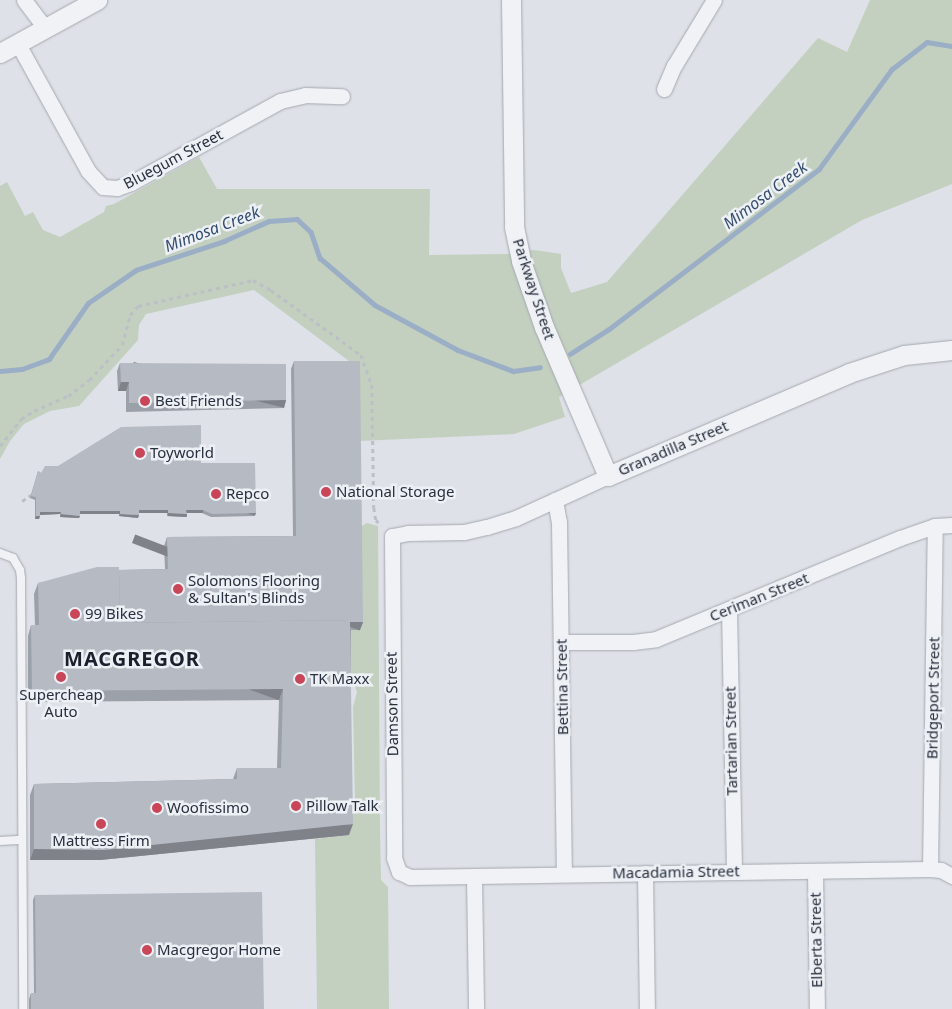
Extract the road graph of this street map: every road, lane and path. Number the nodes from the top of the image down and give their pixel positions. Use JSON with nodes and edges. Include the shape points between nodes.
{"nodes":[{"id":1,"x":24,"y":0,"type":"edge"},
{"id":2,"x":97,"y":0,"type":"edge"},
{"id":3,"x":511,"y":0,"type":"edge"},
{"id":4,"x":714,"y":0,"type":"edge"},
{"id":5,"x":45,"y":28,"type":"junction"},
{"id":6,"x":18,"y":44,"type":"junction"},
{"id":7,"x":0,"y":53,"type":"edge"},
{"id":8,"x":664,"y":89,"type":"dead end"},
{"id":9,"x":342,"y":96,"type":"dead end"},
{"id":10,"x":952,"y":350,"type":"edge"},
{"id":11,"x":0,"y":446,"type":"edge"},
{"id":12,"x":608,"y":476,"type":"junction"},
{"id":13,"x":31,"y":495,"type":"edge"},
{"id":14,"x":556,"y":500,"type":"junction"},
{"id":15,"x":22,"y":501,"type":"dead end"},
{"id":16,"x":952,"y":525,"type":"edge"},
{"id":17,"x":935,"y":526,"type":"junction"},
{"id":18,"x":392,"y":536,"type":"junction"},
{"id":19,"x":0,"y":553,"type":"edge"},
{"id":20,"x":729,"y":609,"type":"junction"},
{"id":21,"x":561,"y":642,"type":"junction"},
{"id":22,"x":22,"y":840,"type":"junction"},
{"id":23,"x":0,"y":841,"type":"edge"},
{"id":24,"x":930,"y":869,"type":"junction"},
{"id":25,"x":815,"y":871,"type":"junction"},
{"id":26,"x":399,"y":872,"type":"joint"},
{"id":27,"x":734,"y":872,"type":"junction"},
{"id":28,"x":645,"y":873,"type":"junction"},
{"id":29,"x":564,"y":874,"type":"junction"},
{"id":30,"x":952,"y":876,"type":"edge"},
{"id":31,"x":474,"y":877,"type":"junction"},
{"id":32,"x":24,"y":1009,"type":"edge"},
{"id":33,"x":476,"y":1009,"type":"edge"},
{"id":34,"x":647,"y":1009,"type":"edge"},
{"id":35,"x":817,"y":1009,"type":"edge"}],
"edges":[{"from":1,"to":5,"type":"street"},
{"from":2,"to":5,"type":"street"},
{"from":3,"to":12,"type":"street","name":"Parkway Street","via":[[513,199],[518,244],[544,327]]},
{"from":4,"to":8,"type":"street","via":[[674,66]]},
{"from":5,"to":6,"type":"street"},
{"from":6,"to":7,"type":"street"},
{"from":6,"to":9,"type":"street","name":"Bluegum Street","via":[[88,170],[103,187],[117,188],[132,183],[280,102],[305,95]]},
{"from":10,"to":12,"type":"street","name":"Granadilla Street","via":[[904,355],[849,373]]},
{"from":11,"to":18,"type":"path","via":[[21,419],[68,396],[89,380],[122,345],[130,315],[138,306],[253,280],[361,355],[372,385],[376,520]]},
{"from":12,"to":14,"type":"street","name":"Granadilla Street"},
{"from":13,"to":15,"type":"path"},
{"from":14,"to":18,"type":"street","name":"Granadilla Street","via":[[516,518],[464,532]]},
{"from":14,"to":21,"type":"street","name":"Bettina Street","via":[[560,522]]},
{"from":16,"to":17,"type":"street","name":"Ceriman Street"},
{"from":17,"to":20,"type":"street","name":"Ceriman Street"},
{"from":17,"to":24,"type":"street","name":"Bridgeport Street"},
{"from":18,"to":26,"type":"street","name":"Damson Street","via":[[394,858]]},
{"from":19,"to":22,"type":"lane","via":[[13,558],[21,578]]},
{"from":20,"to":21,"type":"street","name":"Ceriman Street","via":[[656,639]]},
{"from":20,"to":27,"type":"street","name":"Tartarian Street"},
{"from":21,"to":29,"type":"street","name":"Bettina Street"},
{"from":22,"to":23,"type":"lane"},
{"from":22,"to":32,"type":"lane"},
{"from":24,"to":25,"type":"street","name":"Macadamia Street"},
{"from":24,"to":30,"type":"street","name":"Macadamia Street"},
{"from":25,"to":27,"type":"street","name":"Macadamia Street"},
{"from":25,"to":35,"type":"street","name":"Elberta Street"},
{"from":26,"to":31,"type":"street","name":"Macadamia Street","via":[[410,878]]},
{"from":27,"to":28,"type":"street","name":"Macadamia Street"},
{"from":28,"to":29,"type":"street","name":"Macadamia Street"},
{"from":28,"to":34,"type":"street"},
{"from":29,"to":31,"type":"street","name":"Macadamia Street"},
{"from":31,"to":33,"type":"street"}]}
